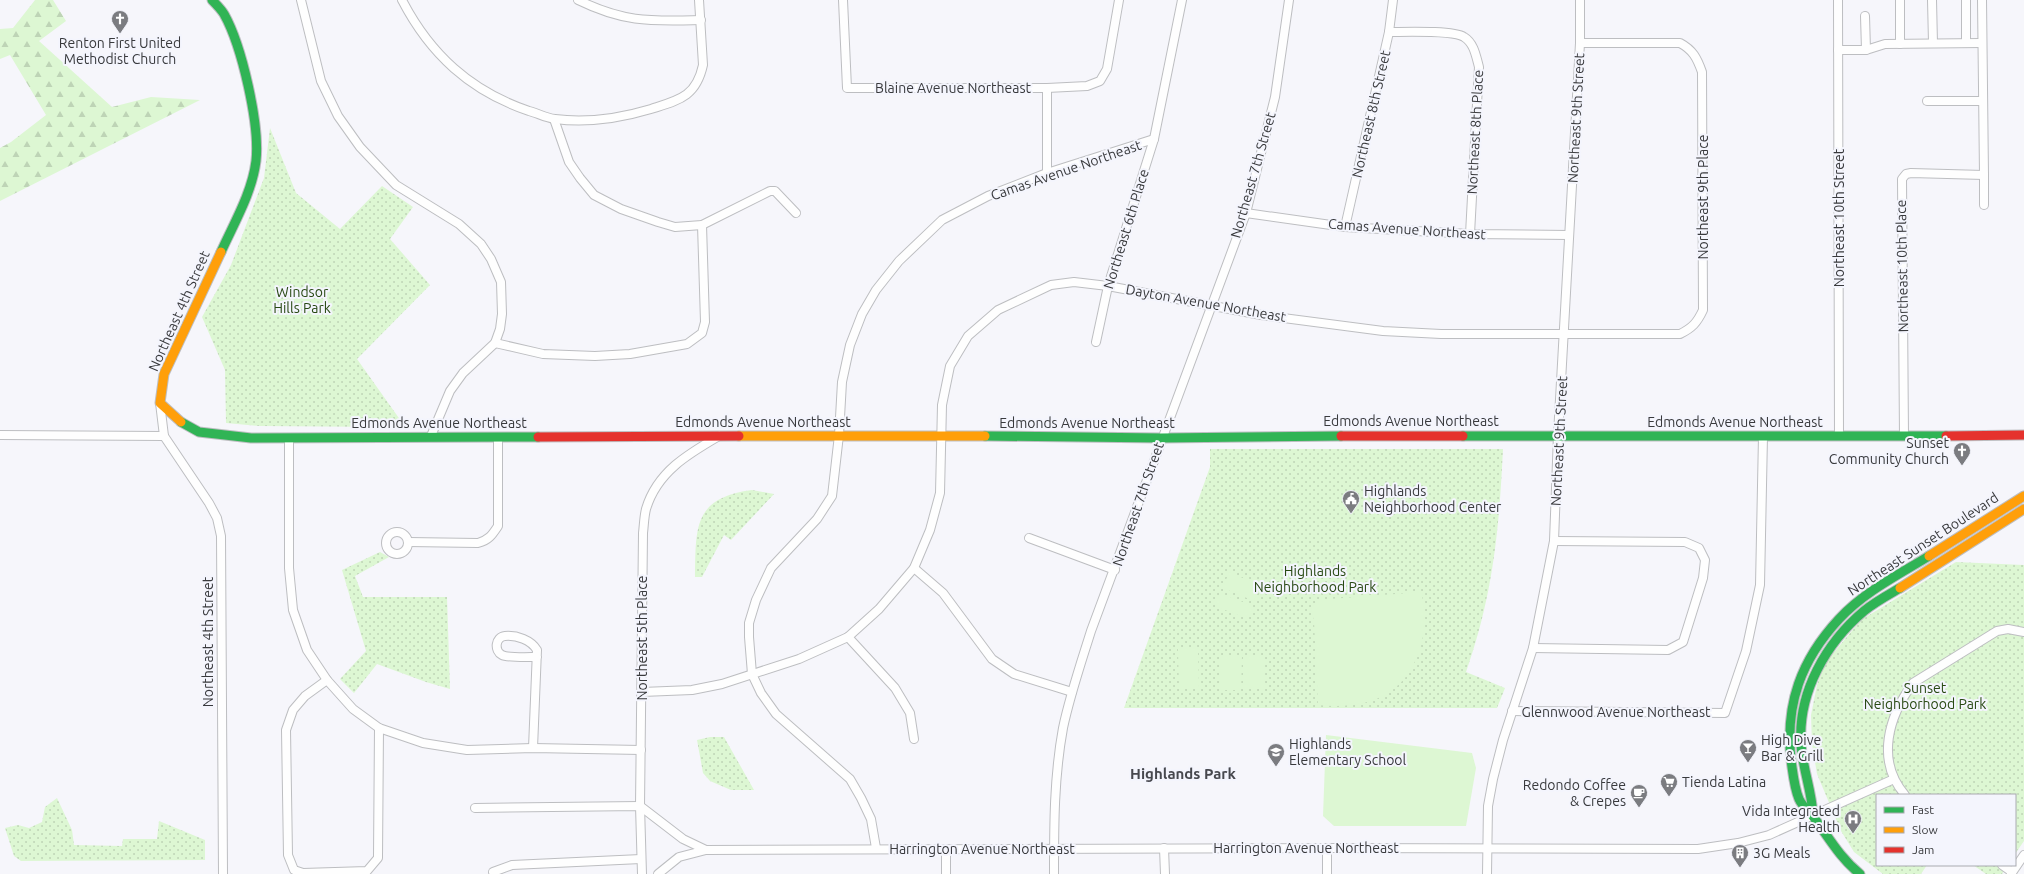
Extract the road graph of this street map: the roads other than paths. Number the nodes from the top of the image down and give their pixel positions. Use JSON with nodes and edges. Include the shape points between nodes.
{"nodes":[{"id":1,"x":212,"y":0,"type":"edge"},
{"id":2,"x":301,"y":0,"type":"edge"},
{"id":3,"x":402,"y":0,"type":"edge"},
{"id":4,"x":578,"y":0,"type":"edge"},
{"id":5,"x":699,"y":0,"type":"edge"},
{"id":6,"x":843,"y":0,"type":"edge"},
{"id":7,"x":1119,"y":0,"type":"edge"},
{"id":8,"x":1182,"y":0,"type":"edge"},
{"id":9,"x":1289,"y":0,"type":"edge"},
{"id":10,"x":1393,"y":0,"type":"edge"},
{"id":11,"x":1580,"y":0,"type":"edge"},
{"id":12,"x":1838,"y":0,"type":"edge"},
{"id":13,"x":1900,"y":0,"type":"edge"},
{"id":14,"x":1932,"y":0,"type":"edge"},
{"id":15,"x":1966,"y":0,"type":"edge"},
{"id":16,"x":1982,"y":0,"type":"edge"},
{"id":17,"x":1865,"y":16,"type":"dead end"},
{"id":18,"x":701,"y":20,"type":"junction"},
{"id":19,"x":1389,"y":32,"type":"junction"},
{"id":20,"x":1580,"y":43,"type":"junction"},
{"id":21,"x":1933,"y":43,"type":"junction"},
{"id":22,"x":1966,"y":43,"type":"junction"},
{"id":23,"x":1982,"y":43,"type":"junction"},
{"id":24,"x":1900,"y":44,"type":"junction"},
{"id":25,"x":1838,"y":50,"type":"junction"},
{"id":26,"x":1866,"y":50,"type":"junction"},
{"id":27,"x":1047,"y":88,"type":"junction"},
{"id":28,"x":1927,"y":101,"type":"dead end"},
{"id":29,"x":1982,"y":101,"type":"junction"},
{"id":30,"x":554,"y":119,"type":"junction"},
{"id":31,"x":1154,"y":139,"type":"junction"},
{"id":32,"x":1047,"y":173,"type":"junction"},
{"id":33,"x":1984,"y":174,"type":"junction"},
{"id":34,"x":1984,"y":205,"type":"dead end"},
{"id":35,"x":796,"y":213,"type":"dead end"},
{"id":36,"x":1246,"y":213,"type":"junction"},
{"id":37,"x":702,"y":225,"type":"junction"},
{"id":38,"x":1345,"y":227,"type":"junction"},
{"id":39,"x":1470,"y":234,"type":"junction"},
{"id":40,"x":1569,"y":235,"type":"junction"},
{"id":41,"x":1108,"y":286,"type":"junction"},
{"id":42,"x":1212,"y":306,"type":"junction"},
{"id":43,"x":1564,"y":333,"type":"junction"},
{"id":44,"x":1096,"y":342,"type":"dead end"},
{"id":45,"x":495,"y":343,"type":"junction"},
{"id":46,"x":160,"y":403,"type":"junction"},
{"id":47,"x":0,"y":434,"type":"edge"},
{"id":48,"x":839,"y":435,"type":"junction"},
{"id":49,"x":1558,"y":435,"type":"junction"},
{"id":50,"x":2024,"y":435,"type":"edge"},
{"id":51,"x":164,"y":436,"type":"junction"},
{"id":52,"x":431,"y":436,"type":"junction"},
{"id":53,"x":498,"y":436,"type":"junction"},
{"id":54,"x":720,"y":436,"type":"junction"},
{"id":55,"x":942,"y":436,"type":"junction"},
{"id":56,"x":1763,"y":436,"type":"junction"},
{"id":57,"x":1839,"y":436,"type":"junction"},
{"id":58,"x":1904,"y":436,"type":"junction"},
{"id":59,"x":289,"y":438,"type":"junction"},
{"id":60,"x":1161,"y":438,"type":"junction"},
{"id":61,"x":2024,"y":496,"type":"edge"},
{"id":62,"x":2024,"y":509,"type":"edge"},
{"id":63,"x":1029,"y":538,"type":"dead end"},
{"id":64,"x":1554,"y":541,"type":"junction"},
{"id":65,"x":408,"y":542,"type":"dead end"},
{"id":66,"x":914,"y":568,"type":"junction"},
{"id":67,"x":1115,"y":570,"type":"junction"},
{"id":68,"x":2024,"y":632,"type":"edge"},
{"id":69,"x":848,"y":637,"type":"junction"},
{"id":70,"x":1533,"y":648,"type":"junction"},
{"id":71,"x":537,"y":657,"type":"junction"},
{"id":72,"x":752,"y":674,"type":"junction"},
{"id":73,"x":327,"y":680,"type":"junction"},
{"id":74,"x":642,"y":692,"type":"junction"},
{"id":75,"x":1072,"y":692,"type":"junction"},
{"id":76,"x":1795,"y":692,"type":"junction"},
{"id":77,"x":1512,"y":711,"type":"junction"},
{"id":78,"x":379,"y":728,"type":"junction"},
{"id":79,"x":1801,"y":731,"type":"junction"},
{"id":80,"x":914,"y":739,"type":"dead end"},
{"id":81,"x":533,"y":748,"type":"junction"},
{"id":82,"x":641,"y":750,"type":"junction"},
{"id":83,"x":1894,"y":779,"type":"junction"},
{"id":84,"x":1904,"y":794,"type":"edge"},
{"id":85,"x":640,"y":806,"type":"junction"},
{"id":86,"x":475,"y":808,"type":"dead end"},
{"id":87,"x":1813,"y":815,"type":"junction"},
{"id":88,"x":876,"y":848,"type":"junction"},
{"id":89,"x":1164,"y":848,"type":"junction"},
{"id":90,"x":1327,"y":848,"type":"junction"},
{"id":91,"x":1486,"y":848,"type":"junction"},
{"id":92,"x":946,"y":849,"type":"junction"},
{"id":93,"x":1054,"y":849,"type":"junction"},
{"id":94,"x":706,"y":850,"type":"junction"},
{"id":95,"x":2024,"y":855,"type":"edge"},
{"id":96,"x":641,"y":859,"type":"junction"},
{"id":97,"x":2003,"y":866,"type":"edge"},
{"id":98,"x":493,"y":872,"type":"dead end"},
{"id":99,"x":2012,"y":873,"type":"edge"},
{"id":100,"x":223,"y":874,"type":"edge"},
{"id":101,"x":642,"y":874,"type":"edge"},
{"id":102,"x":658,"y":874,"type":"edge"},
{"id":103,"x":946,"y":874,"type":"edge"},
{"id":104,"x":1054,"y":874,"type":"edge"},
{"id":105,"x":1165,"y":874,"type":"edge"},
{"id":106,"x":1327,"y":874,"type":"edge"},
{"id":107,"x":1487,"y":874,"type":"edge"},
{"id":108,"x":1860,"y":874,"type":"edge"}],
"edges":[{"from":1,"to":46,"type":"street","name":"Northeast 4th Street","via":[[223,12],[233,32],[257,128],[256,162],[245,200],[164,374]]},
{"from":2,"to":45,"type":"street","via":[[321,81],[338,116],[360,147],[396,185],[459,224],[481,244],[491,259],[501,282],[502,314]]},
{"from":3,"to":30,"type":"street","via":[[415,25],[446,63],[480,90],[517,107]]},
{"from":4,"to":18,"type":"street","via":[[629,19]]},
{"from":5,"to":18,"type":"street"},
{"from":6,"to":27,"type":"street","name":"Blaine Avenue Northeast","via":[[847,88]]},
{"from":7,"to":27,"type":"street","via":[[1107,70],[1100,81],[1087,86]]},
{"from":8,"to":31,"type":"street","name":"Northeast 6th Place"},
{"from":9,"to":36,"type":"street","name":"Northeast 7th Street","via":[[1275,97]]},
{"from":10,"to":19,"type":"street","name":"Northeast 8th Street"},
{"from":11,"to":20,"type":"street","name":"Northeast 9th Street"},
{"from":12,"to":25,"type":"street","name":"Northeast 10th Street"},
{"from":13,"to":24,"type":"street"},
{"from":14,"to":21,"type":"street"},
{"from":15,"to":22,"type":"street"},
{"from":16,"to":23,"type":"street"},
{"from":17,"to":26,"type":"street"},
{"from":18,"to":30,"type":"street","via":[[702,70],[696,83],[681,100],[630,115]]},
{"from":19,"to":38,"type":"street","name":"Northeast 8th Street"},
{"from":19,"to":39,"type":"street","name":"Northeast 8th Place","via":[[1464,36],[1476,54],[1479,67]]},
{"from":20,"to":40,"type":"street","name":"Northeast 9th Street"},
{"from":20,"to":43,"type":"street","name":"Northeast 9th Place","via":[[1680,43],[1691,49],[1698,60],[1702,72],[1703,310],[1698,322],[1680,334]]},
{"from":21,"to":22,"type":"street"},
{"from":21,"to":24,"type":"street"},
{"from":22,"to":23,"type":"street"},
{"from":23,"to":29,"type":"street"},
{"from":24,"to":26,"type":"street","via":[[1885,44]]},
{"from":25,"to":26,"type":"street"},
{"from":25,"to":57,"type":"street","name":"Northeast 10th Street"},
{"from":27,"to":32,"type":"street","name":"Blaine Avenue Northeast"},
{"from":28,"to":29,"type":"street"},
{"from":29,"to":33,"type":"street"},
{"from":30,"to":37,"type":"street","via":[[569,162],[594,195],[621,209],[658,222],[675,226]]},
{"from":31,"to":32,"type":"street","name":"Camas Avenue Northeast"},
{"from":31,"to":41,"type":"street","name":"Northeast 6th Place"},
{"from":32,"to":48,"type":"street","name":"Camas Avenue Northeast","via":[[988,196],[942,220],[876,290],[850,346],[842,382]]},
{"from":33,"to":34,"type":"street"},
{"from":33,"to":58,"type":"street","name":"Northeast 10th Place","via":[[1911,173],[1902,179]]},
{"from":35,"to":37,"type":"street","via":[[780,195],[770,191]]},
{"from":36,"to":38,"type":"street","name":"Camas Avenue Northeast"},
{"from":36,"to":42,"type":"street","name":"Northeast 7th Street"},
{"from":37,"to":45,"type":"street","via":[[705,322],[702,333],[687,344],[630,354],[595,356],[543,354]]},
{"from":38,"to":39,"type":"street","name":"Camas Avenue Northeast"},
{"from":39,"to":40,"type":"street","name":"Camas Avenue Northeast"},
{"from":40,"to":43,"type":"street","name":"Northeast 9th Street"},
{"from":41,"to":42,"type":"street","name":"Dayton Avenue Northeast"},
{"from":41,"to":44,"type":"street","name":"Northeast 6th Place"},
{"from":41,"to":55,"type":"street","name":"Dayton Avenue Northeast","via":[[1074,282],[1051,285],[998,310],[968,336],[950,366],[942,405]]},
{"from":42,"to":43,"type":"street","name":"Dayton Avenue Northeast","via":[[1383,331],[1441,334]]},
{"from":42,"to":60,"type":"street","name":"Northeast 7th Street"},
{"from":43,"to":49,"type":"street","name":"Northeast 9th Street"},
{"from":45,"to":52,"type":"street","via":[[463,373],[450,391]]},
{"from":46,"to":51,"type":"street","name":"Northeast 4th Street"},
{"from":46,"to":59,"type":"street","name":"Edmonds Avenue Northeast","via":[[176,419],[199,432],[230,437]]},
{"from":47,"to":51,"type":"street"},
{"from":48,"to":54,"type":"street","name":"Edmonds Avenue Northeast"},
{"from":48,"to":55,"type":"street","name":"Edmonds Avenue Northeast"},
{"from":48,"to":72,"type":"street","via":[[832,496],[817,519],[771,568],[756,600],[749,630]]},
{"from":49,"to":56,"type":"street","name":"Edmonds Avenue Northeast"},
{"from":49,"to":60,"type":"street","name":"Edmonds Avenue Northeast"},
{"from":49,"to":64,"type":"street","name":"Northeast 9th Street"},
{"from":50,"to":58,"type":"street","name":"Edmonds Avenue Northeast"},
{"from":51,"to":100,"type":"street","name":"Northeast 4th Street","via":[[209,503],[217,518],[221,536]]},
{"from":52,"to":53,"type":"street","name":"Edmonds Avenue Northeast"},
{"from":52,"to":59,"type":"street","name":"Edmonds Avenue Northeast"},
{"from":53,"to":54,"type":"street","name":"Edmonds Avenue Northeast"},
{"from":53,"to":65,"type":"street","via":[[498,526],[488,541]]},
{"from":54,"to":74,"type":"street","name":"Northeast 5th Place","via":[[682,458],[665,476],[647,508],[643,533]]},
{"from":55,"to":60,"type":"street","name":"Edmonds Avenue Northeast"},
{"from":55,"to":66,"type":"street","name":"Dayton Avenue Northeast","via":[[940,493],[930,530]]},
{"from":56,"to":57,"type":"street","name":"Edmonds Avenue Northeast"},
{"from":56,"to":77,"type":"street","name":"Glennwood Avenue Northeast","via":[[1760,585],[1746,651],[1725,713]]},
{"from":57,"to":58,"type":"street","name":"Edmonds Avenue Northeast"},
{"from":59,"to":73,"type":"street","via":[[289,574],[293,610],[307,650]]},
{"from":60,"to":67,"type":"street","name":"Northeast 7th Street"},
{"from":61,"to":76,"type":"street","name":"Northeast Sunset Boulevard","via":[[1858,601],[1840,617],[1813,650]]},
{"from":62,"to":79,"type":"street","name":"Northeast Sunset Boulevard","via":[[1865,610],[1848,625],[1823,656],[1813,677]]},
{"from":63,"to":67,"type":"street"},
{"from":64,"to":70,"type":"street","name":"Northeast 9th Street"},
{"from":64,"to":70,"type":"street","via":[[1685,542],[1699,548],[1705,560],[1703,578],[1683,642],[1668,650]]},
{"from":66,"to":69,"type":"street","name":"Dayton Avenue Northeast","via":[[879,609]]},
{"from":66,"to":75,"type":"street","via":[[943,593],[992,659],[1014,674]]},
{"from":67,"to":75,"type":"street","name":"Northeast 7th Street","via":[[1091,631]]},
{"from":68,"to":83,"type":"street","via":[[2008,629],[1997,631],[1913,683],[1893,716],[1888,751]]},
{"from":69,"to":72,"type":"street","name":"Dayton Avenue Northeast","via":[[799,659]]},
{"from":69,"to":80,"type":"street","via":[[895,688],[910,713]]},
{"from":70,"to":77,"type":"street","name":"Northeast 9th Street"},
{"from":71,"to":71,"type":"street","via":[[503,656],[496,646],[498,640],[504,636],[528,640],[534,644]]},
{"from":71,"to":81,"type":"street"},
{"from":72,"to":74,"type":"street","name":"Dayton Avenue Northeast","via":[[692,690]]},
{"from":72,"to":88,"type":"street","via":[[761,693],[776,714],[850,779],[871,819]]},
{"from":73,"to":78,"type":"street","via":[[353,709]]},
{"from":73,"to":78,"type":"street","via":[[305,696],[293,710],[286,730],[288,855],[294,870],[303,873],[367,871],[378,858]]},
{"from":74,"to":82,"type":"street","name":"Northeast 5th Place"},
{"from":75,"to":93,"type":"street","name":"Northeast 7th Street","via":[[1058,760],[1054,797]]},
{"from":76,"to":79,"type":"street","via":[[1799,699],[1798,720]]},
{"from":76,"to":87,"type":"street","name":"Northeast Sunset Boulevard","via":[[1791,706],[1788,745],[1800,800]]},
{"from":77,"to":91,"type":"street","name":"Northeast 9th Street","via":[[1493,779],[1488,806]]},
{"from":78,"to":81,"type":"street","via":[[424,743],[467,750]]},
{"from":79,"to":87,"type":"street","name":"Northeast Sunset Boulevard","via":[[1805,766],[1813,798]]},
{"from":81,"to":82,"type":"street"},
{"from":82,"to":85,"type":"street","name":"Northeast 5th Place"},
{"from":83,"to":84,"type":"street"},
{"from":83,"to":87,"type":"street","name":"Harrington Avenue Northeast"},
{"from":85,"to":86,"type":"street"},
{"from":85,"to":94,"type":"street","name":"Harrington Avenue Northeast","via":[[683,839]]},
{"from":85,"to":96,"type":"street","name":"Northeast 5th Place"},
{"from":87,"to":91,"type":"street","name":"Harrington Avenue Northeast","via":[[1769,835],[1698,849]]},
{"from":87,"to":108,"type":"street","name":"Northeast Sunset Boulevard","via":[[1828,841]]},
{"from":88,"to":92,"type":"street","name":"Harrington Avenue Northeast"},
{"from":88,"to":94,"type":"street","name":"Harrington Avenue Northeast"},
{"from":89,"to":90,"type":"street","name":"Harrington Avenue Northeast"},
{"from":89,"to":93,"type":"street","name":"Harrington Avenue Northeast"},
{"from":89,"to":105,"type":"street"},
{"from":90,"to":91,"type":"street","name":"Harrington Avenue Northeast"},
{"from":90,"to":106,"type":"street"},
{"from":91,"to":107,"type":"street","name":"Northeast 9th Street"},
{"from":92,"to":93,"type":"street","name":"Harrington Avenue Northeast"},
{"from":92,"to":103,"type":"street"},
{"from":93,"to":104,"type":"street","name":"Northeast 7th Street"},
{"from":94,"to":102,"type":"street","name":"Harrington Avenue Northeast","via":[[679,858]]},
{"from":95,"to":99,"type":"street"},
{"from":96,"to":98,"type":"street","via":[[512,865]]},
{"from":96,"to":101,"type":"street","name":"Northeast 5th Place"},
{"from":97,"to":99,"type":"street"}]}
